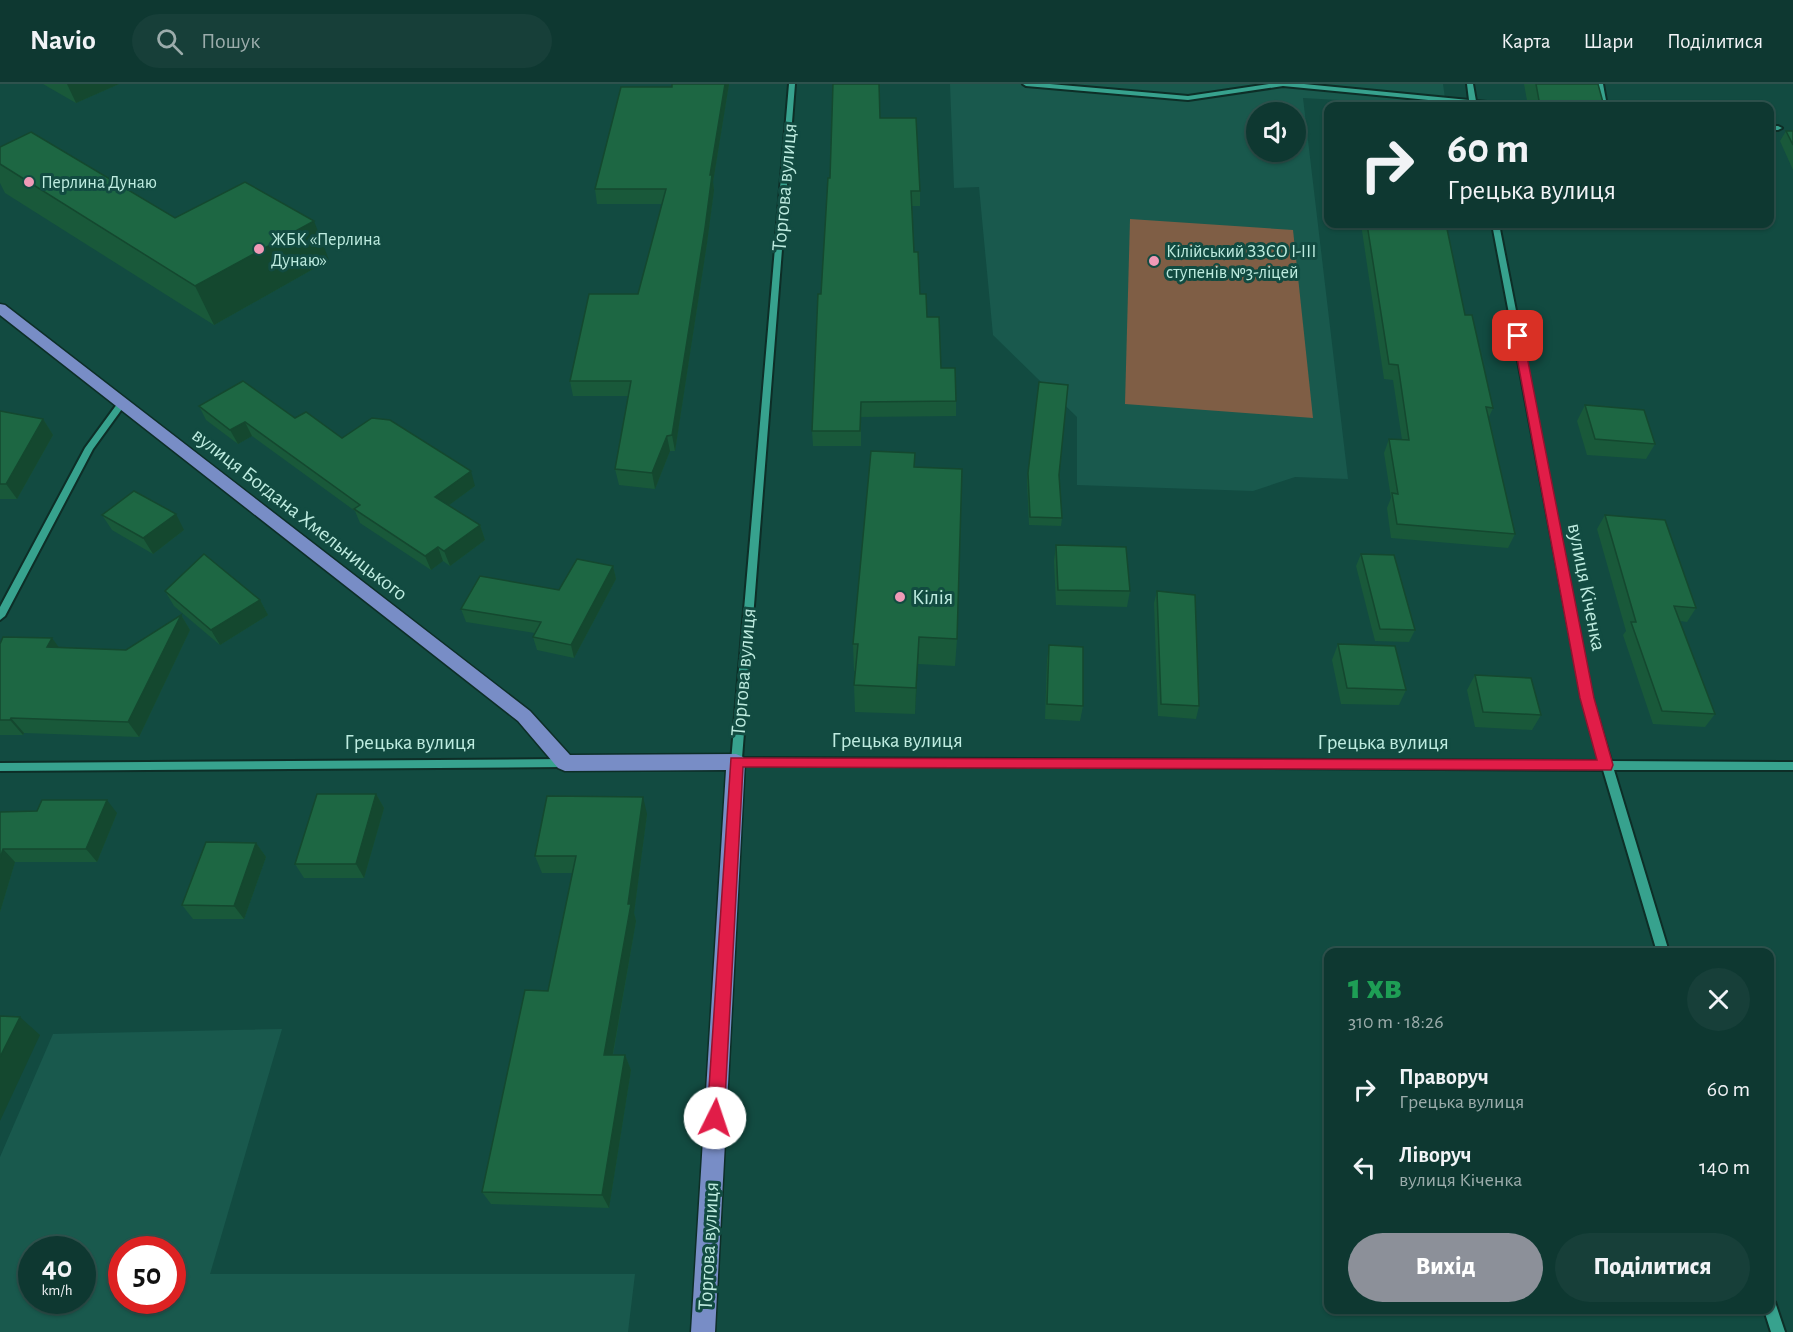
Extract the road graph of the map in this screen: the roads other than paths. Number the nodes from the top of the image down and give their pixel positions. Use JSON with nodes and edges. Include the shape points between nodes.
{"nodes":[{"id":1,"x":792,"y":84,"type":"edge"},
{"id":2,"x":1026,"y":84,"type":"edge"},
{"id":3,"x":1470,"y":84,"type":"edge"},
{"id":4,"x":1600,"y":84,"type":"edge"},
{"id":5,"x":1447,"y":102,"type":"edge"},
{"id":6,"x":1473,"y":102,"type":"edge"},
{"id":7,"x":1603,"y":102,"type":"edge"},
{"id":8,"x":1497,"y":228,"type":"edge"},
{"id":9,"x":0,"y":308,"type":"edge"},
{"id":10,"x":123,"y":402,"type":"junction"},
{"id":11,"x":0,"y":615,"type":"edge"},
{"id":12,"x":736,"y":762,"type":"junction"},
{"id":13,"x":565,"y":763,"type":"junction"},
{"id":14,"x":1606,"y":765,"type":"junction"},
{"id":15,"x":1793,"y":766,"type":"edge"},
{"id":16,"x":0,"y":767,"type":"edge"},
{"id":17,"x":1662,"y":948,"type":"edge"},
{"id":18,"x":1772,"y":1314,"type":"edge"},
{"id":19,"x":703,"y":1332,"type":"edge"},
{"id":20,"x":1778,"y":1332,"type":"edge"}],
"edges":[{"from":1,"to":12,"type":"street","name":"Торгова вулиця"},
{"from":2,"to":5,"type":"street","via":[[1188,98],[1283,84]]},
{"from":3,"to":6,"type":"street"},
{"from":4,"to":7,"type":"street"},
{"from":8,"to":14,"type":"street","name":"вулиця Кіченка","via":[[1587,698]]},
{"from":9,"to":10,"type":"main road","name":"вулиця Богдана Хмельницького"},
{"from":10,"to":11,"type":"street","via":[[89,448]]},
{"from":10,"to":13,"type":"main road","name":"вулиця Богдана Хмельницького","via":[[524,716]]},
{"from":12,"to":13,"type":"main road","name":"Грецька вулиця"},
{"from":12,"to":14,"type":"street","name":"Грецька вулиця"},
{"from":12,"to":19,"type":"main road","name":"Торгова вулиця"},
{"from":13,"to":16,"type":"street","name":"Грецька вулиця"},
{"from":14,"to":15,"type":"street","name":"Грецька вулиця"},
{"from":14,"to":17,"type":"street","name":"вулиця Кіченка"},
{"from":18,"to":20,"type":"street"}]}
